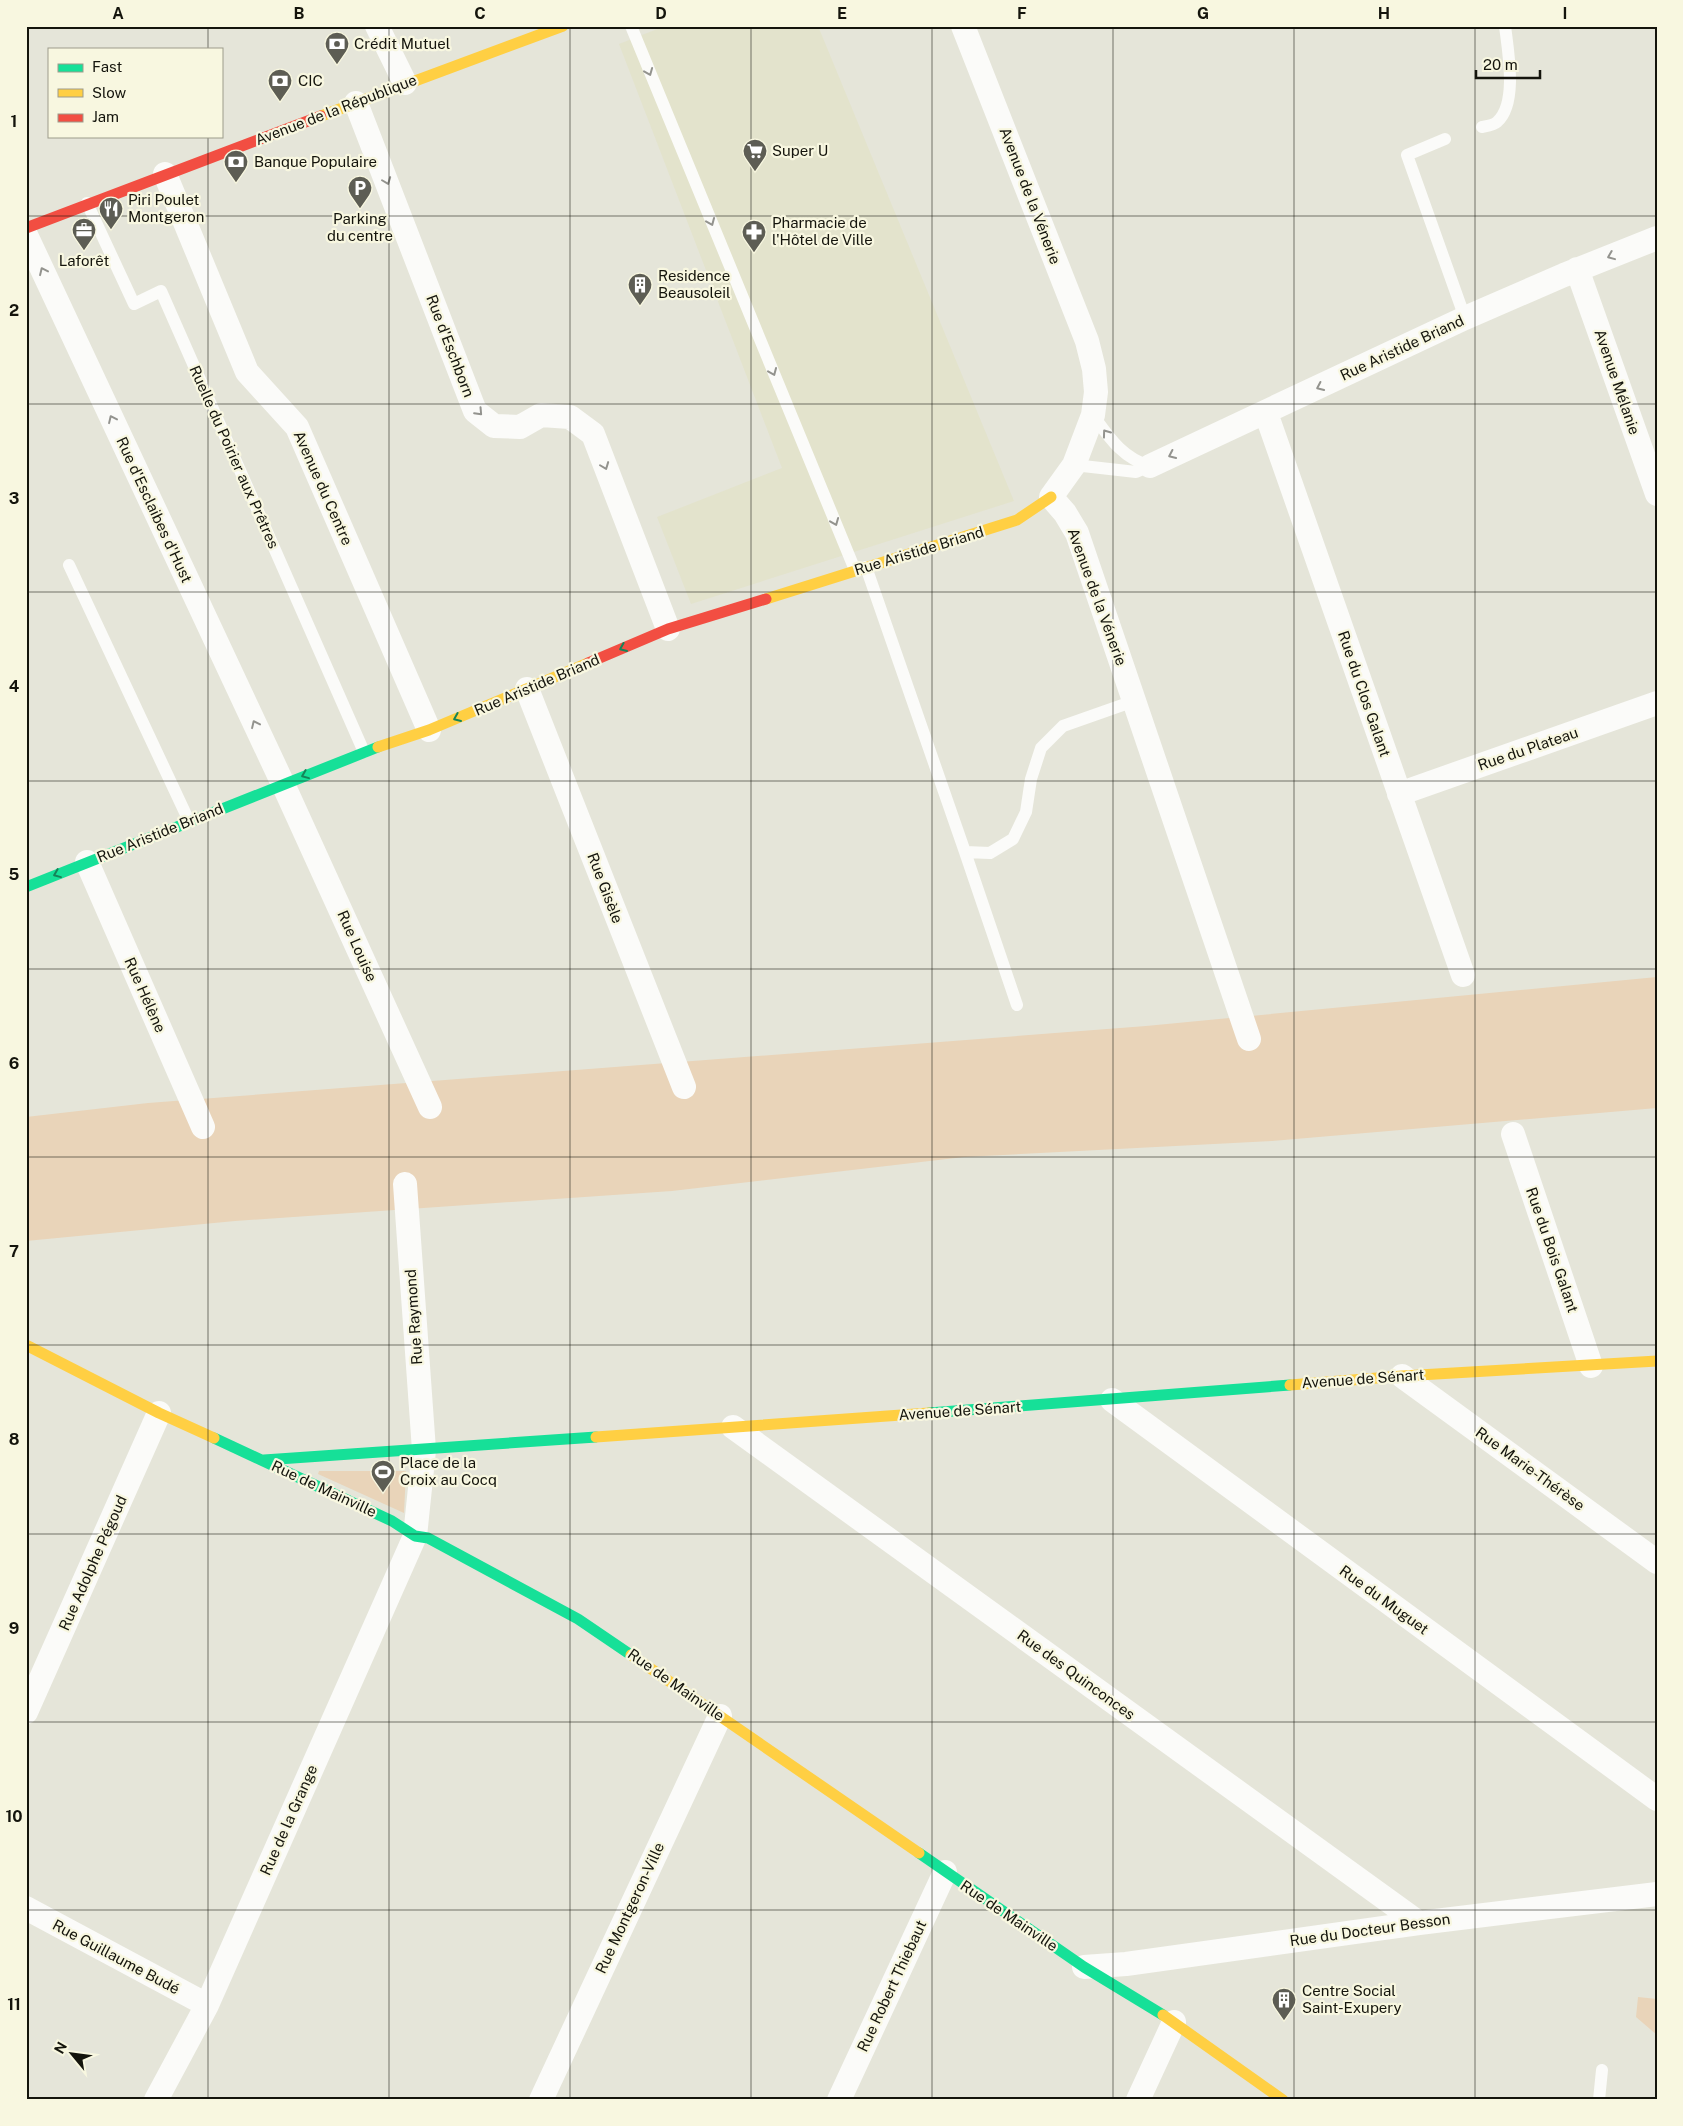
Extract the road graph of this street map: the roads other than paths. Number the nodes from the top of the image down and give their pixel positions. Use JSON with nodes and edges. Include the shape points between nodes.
{"nodes":[{"id":1,"x":377,"y":26,"type":"edge"},
{"id":2,"x":563,"y":26,"type":"edge"},
{"id":3,"x":631,"y":26,"type":"edge"},
{"id":4,"x":963,"y":26,"type":"edge"},
{"id":5,"x":1505,"y":26,"type":"edge"},
{"id":6,"x":405,"y":83,"type":"junction"},
{"id":7,"x":356,"y":103,"type":"junction"},
{"id":8,"x":1482,"y":127,"type":"dead end"},
{"id":9,"x":1445,"y":139,"type":"dead end"},
{"id":10,"x":166,"y":174,"type":"junction"},
{"id":11,"x":87,"y":204,"type":"junction"},
{"id":12,"x":26,"y":228,"type":"edge"},
{"id":13,"x":26,"y":235,"type":"edge"},
{"id":14,"x":1657,"y":238,"type":"edge"},
{"id":15,"x":1577,"y":269,"type":"junction"},
{"id":16,"x":1465,"y":318,"type":"junction"},
{"id":17,"x":1266,"y":412,"type":"junction"},
{"id":18,"x":1093,"y":415,"type":"junction"},
{"id":19,"x":1074,"y":465,"type":"junction"},
{"id":20,"x":1150,"y":466,"type":"junction"},
{"id":21,"x":1657,"y":494,"type":"edge"},
{"id":22,"x":1051,"y":497,"type":"junction"},
{"id":23,"x":70,"y":565,"type":"dead end"},
{"id":24,"x":860,"y":569,"type":"junction"},
{"id":25,"x":668,"y":629,"type":"junction"},
{"id":26,"x":527,"y":689,"type":"junction"},
{"id":27,"x":1134,"y":701,"type":"junction"},
{"id":28,"x":1657,"y":703,"type":"edge"},
{"id":29,"x":429,"y":730,"type":"junction"},
{"id":30,"x":364,"y":752,"type":"junction"},
{"id":31,"x":283,"y":784,"type":"junction"},
{"id":32,"x":1398,"y":794,"type":"junction"},
{"id":33,"x":189,"y":821,"type":"junction"},
{"id":34,"x":965,"y":852,"type":"junction"},
{"id":35,"x":87,"y":862,"type":"junction"},
{"id":36,"x":26,"y":887,"type":"edge"},
{"id":37,"x":1463,"y":975,"type":"dead end"},
{"id":38,"x":1018,"y":1005,"type":"dead end"},
{"id":39,"x":1249,"y":1039,"type":"dead end"},
{"id":40,"x":684,"y":1087,"type":"dead end"},
{"id":41,"x":430,"y":1107,"type":"dead end"},
{"id":42,"x":203,"y":1127,"type":"dead end"},
{"id":43,"x":1513,"y":1134,"type":"dead end"},
{"id":44,"x":405,"y":1184,"type":"dead end"},
{"id":45,"x":26,"y":1345,"type":"edge"},
{"id":46,"x":1657,"y":1360,"type":"edge"},
{"id":47,"x":1591,"y":1366,"type":"junction"},
{"id":48,"x":1402,"y":1376,"type":"junction"},
{"id":49,"x":1112,"y":1400,"type":"junction"},
{"id":50,"x":159,"y":1413,"type":"junction"},
{"id":51,"x":733,"y":1427,"type":"junction"},
{"id":52,"x":424,"y":1450,"type":"junction"},
{"id":53,"x":262,"y":1460,"type":"junction"},
{"id":54,"x":415,"y":1536,"type":"junction"},
{"id":55,"x":1657,"y":1562,"type":"edge"},
{"id":56,"x":26,"y":1712,"type":"edge"},
{"id":57,"x":720,"y":1716,"type":"junction"},
{"id":58,"x":1657,"y":1799,"type":"edge"},
{"id":59,"x":945,"y":1872,"type":"junction"},
{"id":60,"x":1657,"y":1894,"type":"edge"},
{"id":61,"x":26,"y":1908,"type":"edge"},
{"id":62,"x":1419,"y":1923,"type":"junction"},
{"id":63,"x":1084,"y":1967,"type":"junction"},
{"id":64,"x":207,"y":2005,"type":"junction"},
{"id":65,"x":1174,"y":2022,"type":"junction"},
{"id":66,"x":1602,"y":2070,"type":"dead end"},
{"id":67,"x":156,"y":2100,"type":"edge"},
{"id":68,"x":541,"y":2100,"type":"edge"},
{"id":69,"x":839,"y":2100,"type":"edge"},
{"id":70,"x":1138,"y":2100,"type":"edge"},
{"id":71,"x":1283,"y":2100,"type":"edge"},
{"id":72,"x":1600,"y":2100,"type":"edge"}],
"edges":[{"from":1,"to":6,"type":"street"},
{"from":2,"to":6,"type":"street","name":"Avenue de la République","via":[[510,41]]},
{"from":3,"to":24,"type":"lane","one_way":true},
{"from":4,"to":18,"type":"street","name":"Avenue de la Vénerie","via":[[1087,341],[1096,392]]},
{"from":5,"to":8,"type":"lane","via":[[1510,87],[1507,107],[1496,122]]},
{"from":6,"to":7,"type":"street","name":"Avenue de la République"},
{"from":7,"to":10,"type":"street","name":"Avenue de la République"},
{"from":7,"to":25,"type":"street","name":"Rue d'Eschborn","one_way":true,"via":[[475,411],[494,426],[520,427],[541,415],[570,417],[593,434]]},
{"from":9,"to":16,"type":"lane","via":[[1407,155]]},
{"from":10,"to":11,"type":"street","name":"Avenue de la République"},
{"from":10,"to":29,"type":"street","name":"Avenue du Centre","via":[[248,372],[297,427]]},
{"from":11,"to":12,"type":"street","name":"Avenue de la République"},
{"from":11,"to":30,"type":"lane","name":"Ruelle du Poirier aux Prêtres","via":[[134,304],[160,291]]},
{"from":31,"to":13,"type":"street","name":"Rue d'Esclaibes d'Hust","one_way":true},
{"from":14,"to":15,"type":"street","name":"Rue Aristide Briand","one_way":true},
{"from":15,"to":16,"type":"street","name":"Rue Aristide Briand"},
{"from":15,"to":21,"type":"street","name":"Avenue Mélanie"},
{"from":16,"to":17,"type":"street","name":"Rue Aristide Briand","one_way":true},
{"from":17,"to":20,"type":"street","name":"Rue Aristide Briand","one_way":true},
{"from":17,"to":32,"type":"street","name":"Rue du Clos Galant"},
{"from":18,"to":19,"type":"street","name":"Avenue de la Vénerie"},
{"from":20,"to":18,"type":"lane","one_way":true,"via":[[1136,462],[1114,445]]},
{"from":19,"to":20,"type":"lane","name":"Rue Aristide Briand","via":[[1136,472]]},
{"from":19,"to":22,"type":"street","name":"Avenue de la Vénerie"},
{"from":22,"to":24,"type":"street","name":"Rue Aristide Briand","via":[[1017,520]]},
{"from":22,"to":27,"type":"street","name":"Avenue de la Vénerie","via":[[1077,533]]},
{"from":23,"to":33,"type":"lane"},
{"from":24,"to":25,"type":"street","name":"Rue Aristide Briand"},
{"from":24,"to":34,"type":"lane"},
{"from":25,"to":26,"type":"street","name":"Rue Aristide Briand","one_way":true},
{"from":26,"to":29,"type":"street","name":"Rue Aristide Briand","one_way":true},
{"from":26,"to":40,"type":"street","name":"Rue Gisèle"},
{"from":27,"to":34,"type":"lane","via":[[1063,726],[1041,748],[1031,779],[1026,812],[1013,838],[990,853]]},
{"from":27,"to":39,"type":"street","name":"Avenue de la Vénerie"},
{"from":28,"to":32,"type":"street","name":"Rue du Plateau"},
{"from":29,"to":30,"type":"street","name":"Rue Aristide Briand"},
{"from":30,"to":31,"type":"street","name":"Rue Aristide Briand","one_way":true},
{"from":31,"to":33,"type":"street","name":"Rue Aristide Briand"},
{"from":31,"to":41,"type":"street","name":"Rue Louise"},
{"from":32,"to":37,"type":"street","name":"Rue du Clos Galant"},
{"from":33,"to":35,"type":"street","name":"Rue Aristide Briand"},
{"from":34,"to":38,"type":"lane"},
{"from":35,"to":36,"type":"street","name":"Rue Aristide Briand","one_way":true},
{"from":35,"to":42,"type":"street","name":"Rue Hélène"},
{"from":43,"to":47,"type":"street","name":"Rue du Bois Galant"},
{"from":44,"to":52,"type":"street","name":"Rue Raymond"},
{"from":45,"to":50,"type":"street","name":"Rue de Mainville"},
{"from":46,"to":47,"type":"street","name":"Avenue de Sénart"},
{"from":47,"to":48,"type":"street","name":"Avenue de Sénart"},
{"from":48,"to":49,"type":"street","name":"Avenue de Sénart"},
{"from":48,"to":55,"type":"street","name":"Rue Marie-Thérèse"},
{"from":49,"to":51,"type":"street","name":"Avenue de Sénart"},
{"from":49,"to":58,"type":"street","name":"Rue du Muguet"},
{"from":50,"to":53,"type":"street","name":"Rue de Mainville"},
{"from":50,"to":56,"type":"street","name":"Rue Adolphe Pégoud"},
{"from":51,"to":52,"type":"street","name":"Avenue de Sénart"},
{"from":51,"to":62,"type":"street","name":"Rue des Quinconces"},
{"from":52,"to":53,"type":"street","name":"Avenue de Sénart"},
{"from":52,"to":54,"type":"street"},
{"from":53,"to":54,"type":"street","name":"Rue de Mainville","via":[[392,1521]]},
{"from":54,"to":57,"type":"street","name":"Rue de Mainville","via":[[428,1538],[578,1618]]},
{"from":54,"to":64,"type":"street","name":"Rue de la Grange"},
{"from":57,"to":59,"type":"street","name":"Rue de Mainville"},
{"from":57,"to":68,"type":"street","name":"Rue Montgeron-Ville"},
{"from":59,"to":63,"type":"street","name":"Rue de Mainville"},
{"from":59,"to":69,"type":"street","name":"Rue Robert Thiebaut"},
{"from":60,"to":62,"type":"street","name":"Rue du Docteur Besson"},
{"from":61,"to":64,"type":"street","name":"Rue Guillaume Budé"},
{"from":62,"to":63,"type":"street","name":"Rue du Docteur Besson"},
{"from":63,"to":65,"type":"street","name":"Rue de Mainville"},
{"from":64,"to":67,"type":"street","name":"Rue de la Grange"},
{"from":65,"to":70,"type":"street"},
{"from":65,"to":71,"type":"street","name":"Rue de Mainville"},
{"from":66,"to":72,"type":"lane"}]}
